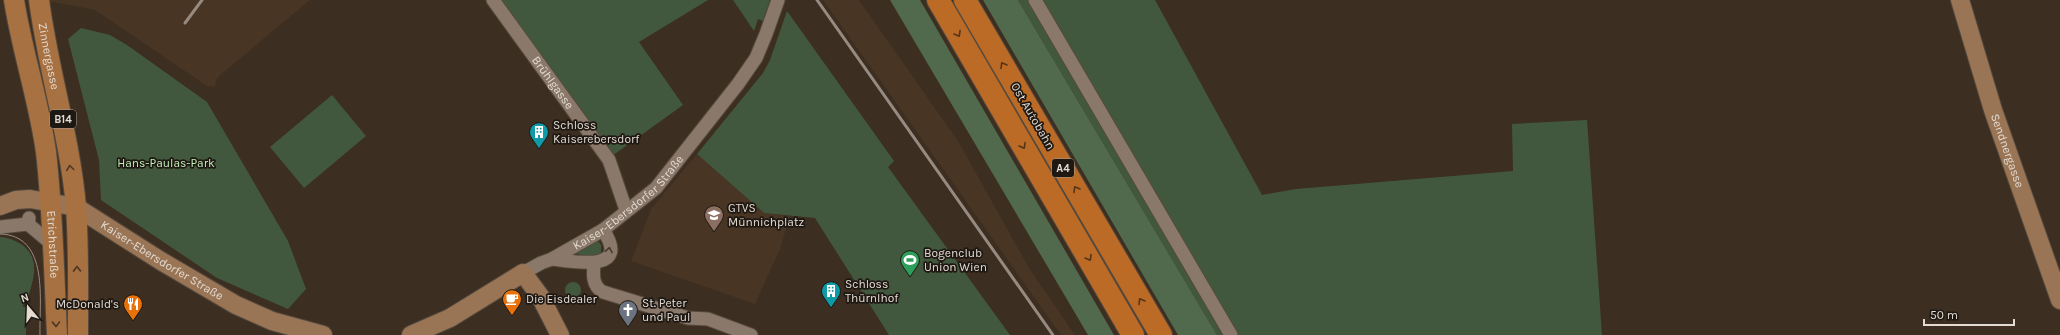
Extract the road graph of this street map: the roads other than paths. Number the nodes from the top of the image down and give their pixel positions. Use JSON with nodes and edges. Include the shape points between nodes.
{"nodes":[{"id":1,"x":14,"y":0,"type":"edge"},
{"id":2,"x":39,"y":0,"type":"edge"},
{"id":3,"x":493,"y":0,"type":"edge"},
{"id":4,"x":778,"y":0,"type":"edge"},
{"id":5,"x":938,"y":0,"type":"edge"},
{"id":6,"x":965,"y":0,"type":"edge"},
{"id":7,"x":1035,"y":0,"type":"edge"},
{"id":8,"x":1960,"y":0,"type":"edge"},
{"id":9,"x":49,"y":201,"type":"junction"},
{"id":10,"x":0,"y":206,"type":"edge"},
{"id":11,"x":76,"y":207,"type":"junction"},
{"id":12,"x":626,"y":210,"type":"junction"},
{"id":13,"x":0,"y":227,"type":"edge"},
{"id":14,"x":603,"y":230,"type":"junction"},
{"id":15,"x":47,"y":240,"type":"dead end"},
{"id":16,"x":552,"y":259,"type":"junction"},
{"id":17,"x":594,"y":263,"type":"junction"},
{"id":18,"x":523,"y":273,"type":"junction"},
{"id":19,"x":2060,"y":300,"type":"edge"},
{"id":20,"x":57,"y":335,"type":"edge"},
{"id":21,"x":78,"y":335,"type":"edge"},
{"id":22,"x":323,"y":335,"type":"edge"},
{"id":23,"x":412,"y":335,"type":"edge"},
{"id":24,"x":560,"y":335,"type":"edge"},
{"id":25,"x":751,"y":335,"type":"edge"},
{"id":26,"x":1133,"y":335,"type":"edge"},
{"id":27,"x":1161,"y":335,"type":"edge"},
{"id":28,"x":1231,"y":335,"type":"edge"}],
"edges":[{"from":1,"to":9,"type":"main road","name":"Zinnergasse","number":"B14","via":[[46,151]]},
{"from":11,"to":2,"type":"main road","name":"Zinnergasse","number":"B14","one_way":true,"via":[[60,102],[43,33]]},
{"from":3,"to":12,"type":"street","name":"Brühlgasse","via":[[610,160]]},
{"from":4,"to":12,"type":"street","name":"Kaiser-Ebersdorfer Straße","via":[[756,58],[738,84],[656,188]]},
{"from":5,"to":26,"type":"highway","name":"Ost Autobahn","number":"A4","one_way":true},
{"from":27,"to":6,"type":"highway","name":"Ost Autobahn","number":"A4","one_way":true},
{"from":7,"to":28,"type":"street"},
{"from":8,"to":19,"type":"street","name":"Sendnergasse","via":[[1993,110]]},
{"from":9,"to":10,"type":"street","name":"Kaiser-Ebersdorfer Straße","via":[[16,200]]},
{"from":9,"to":11,"type":"street","name":"Kaiser-Ebersdorfer Straße"},
{"from":9,"to":20,"type":"main road","name":"Etrichstraße","number":"B14","one_way":true},
{"from":21,"to":11,"type":"main road","name":"Etrichstraße","number":"B14","one_way":true},
{"from":11,"to":22,"type":"street","name":"Kaiser-Ebersdorfer Straße","via":[[236,305],[272,321]]},
{"from":12,"to":14,"type":"street","name":"Kaiser-Ebersdorfer Straße"},
{"from":13,"to":15,"type":"street","via":[[29,221]]},
{"from":14,"to":16,"type":"street","name":"Kaiser-Ebersdorfer Straße"},
{"from":17,"to":14,"type":"street","one_way":true,"via":[[601,262],[610,251],[608,237]]},
{"from":16,"to":17,"type":"street"},
{"from":16,"to":18,"type":"street","name":"Kaiser-Ebersdorfer Straße"},
{"from":17,"to":25,"type":"street","via":[[594,280],[598,289],[603,292],[688,318],[708,319]]},
{"from":18,"to":23,"type":"street","name":"Kaiser-Ebersdorfer Straße","via":[[450,318]]},
{"from":18,"to":24,"type":"street","via":[[540,296]]}]}
